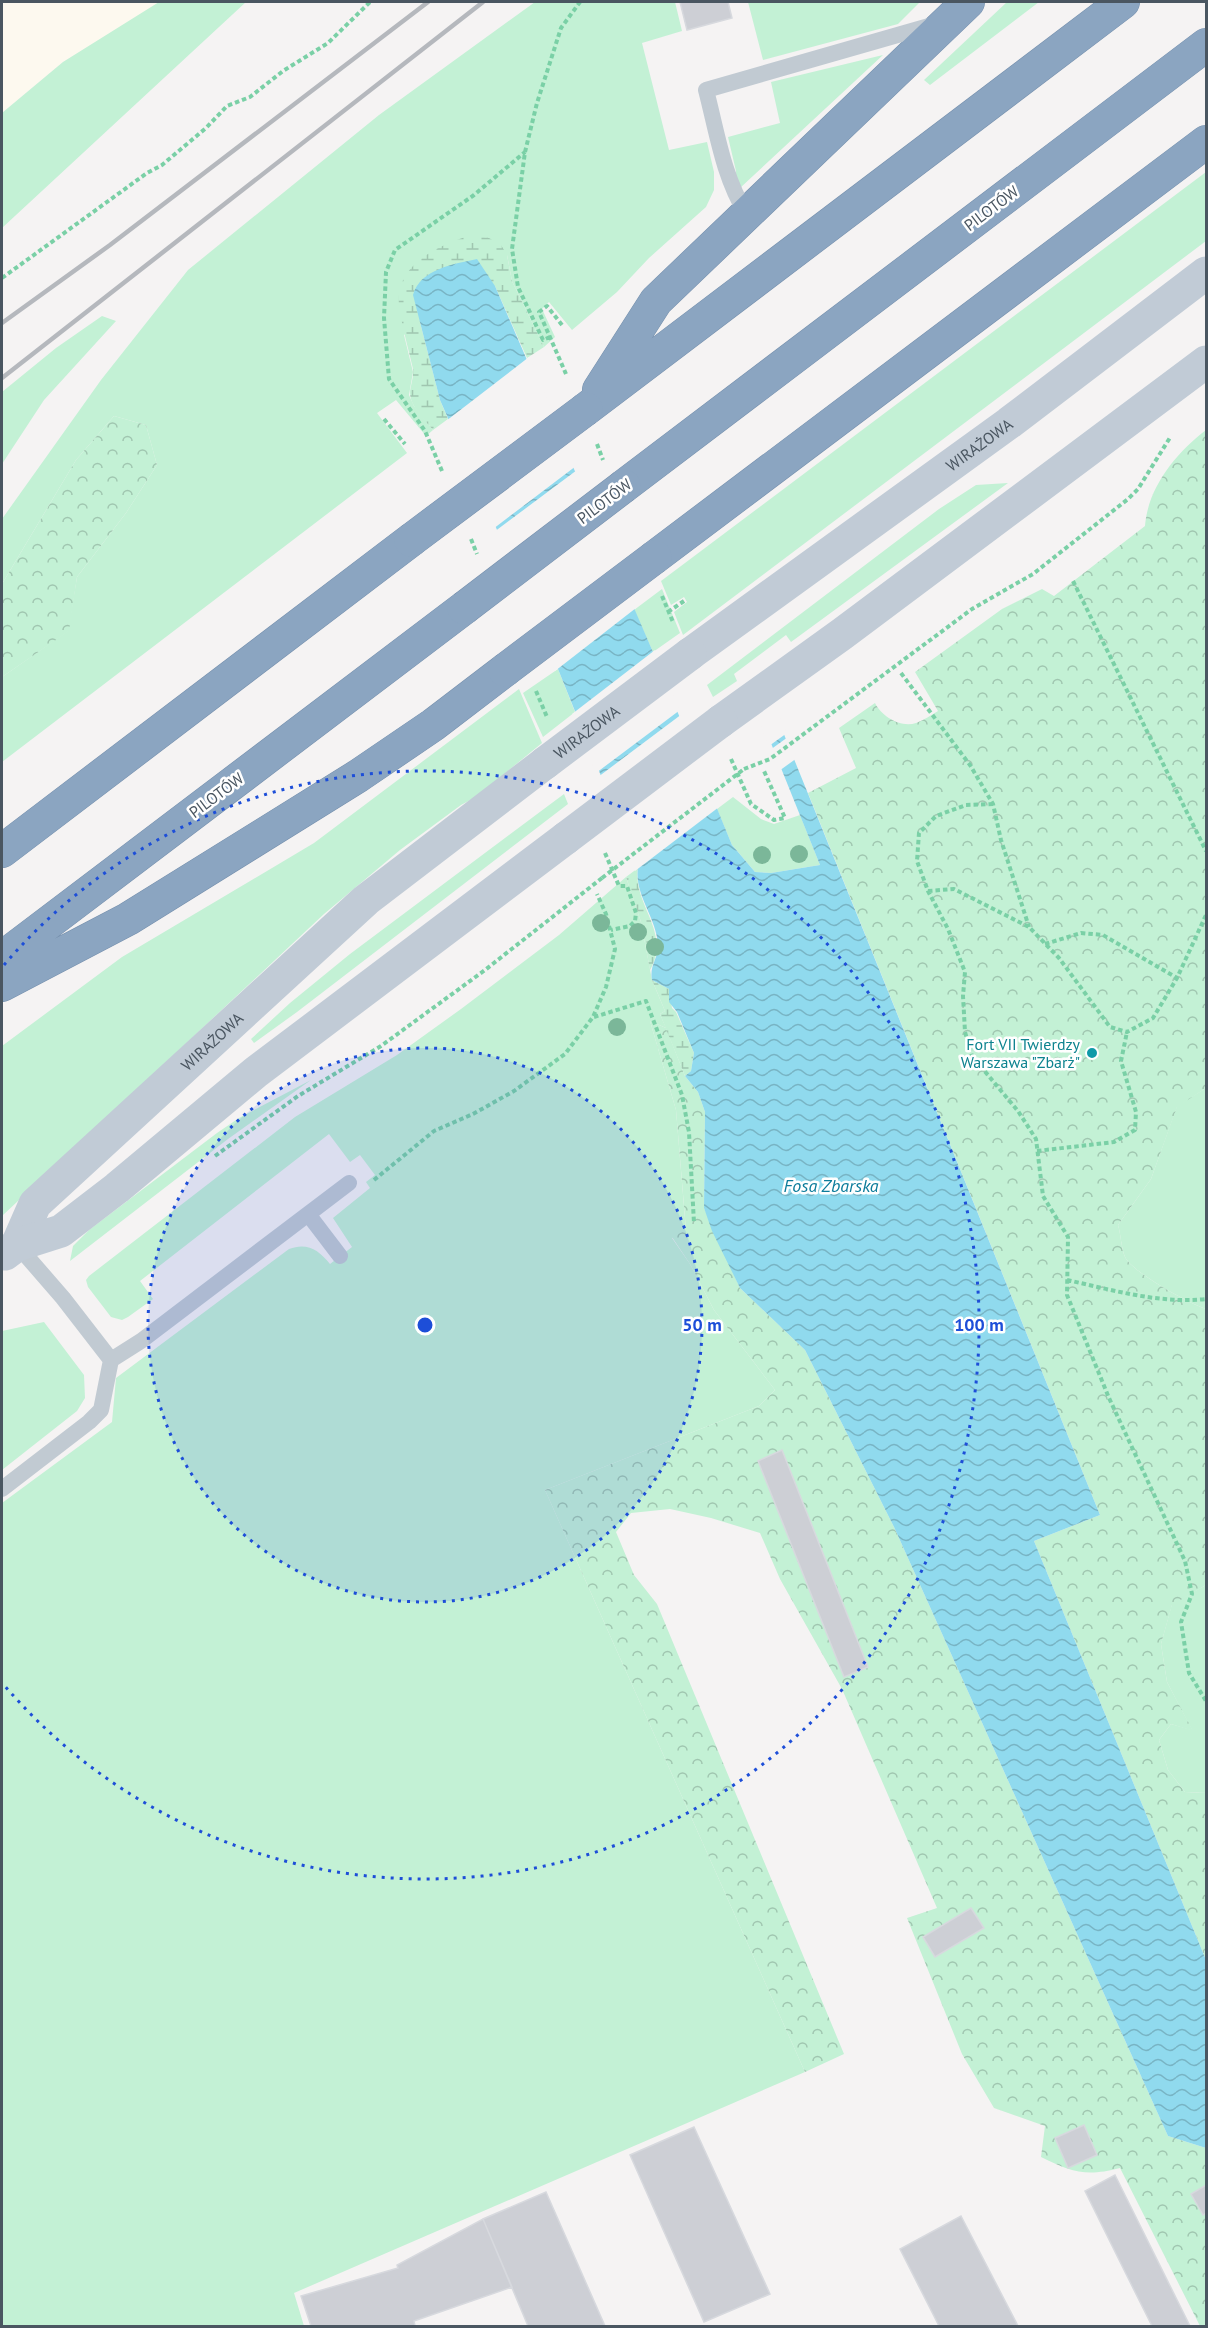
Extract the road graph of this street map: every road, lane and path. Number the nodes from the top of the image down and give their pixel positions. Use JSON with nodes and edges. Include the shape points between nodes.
{"nodes":[{"id":1,"x":370,"y":2,"type":"edge"},
{"id":2,"x":580,"y":2,"type":"edge"},
{"id":3,"x":1123,"y":2,"type":"edge"},
{"id":4,"x":958,"y":11,"type":"edge"},
{"id":5,"x":1206,"y":45,"type":"edge"},
{"id":6,"x":1206,"y":142,"type":"edge"},
{"id":7,"x":746,"y":213,"type":"junction"},
{"id":8,"x":1206,"y":273,"type":"edge"},
{"id":9,"x":2,"y":278,"type":"edge"},
{"id":10,"x":562,"y":325,"type":"dead end"},
{"id":11,"x":1206,"y":362,"type":"edge"},
{"id":12,"x":586,"y":409,"type":"junction"},
{"id":13,"x":384,"y":419,"type":"dead end"},
{"id":14,"x":1178,"y":430,"type":"dead end"},
{"id":15,"x":405,"y":444,"type":"dead end"},
{"id":16,"x":1073,"y":581,"type":"dead end"},
{"id":17,"x":684,"y":601,"type":"dead end"},
{"id":18,"x":668,"y":612,"type":"dead end"},
{"id":19,"x":901,"y":673,"type":"dead end"},
{"id":20,"x":764,"y":771,"type":"dead end"},
{"id":21,"x":746,"y":795,"type":"dead end"},
{"id":22,"x":993,"y":804,"type":"junction"},
{"id":23,"x":2,"y":851,"type":"edge"},
{"id":24,"x":1206,"y":851,"type":"edge"},
{"id":25,"x":619,"y":886,"type":"dead end"},
{"id":26,"x":928,"y":891,"type":"junction"},
{"id":27,"x":597,"y":894,"type":"dead end"},
{"id":28,"x":1206,"y":915,"type":"edge"},
{"id":29,"x":1029,"y":927,"type":"junction"},
{"id":30,"x":611,"y":930,"type":"junction"},
{"id":31,"x":1045,"y":944,"type":"junction"},
{"id":32,"x":2,"y":958,"type":"edge"},
{"id":33,"x":1177,"y":978,"type":"junction"},
{"id":34,"x":2,"y":985,"type":"edge"},
{"id":35,"x":593,"y":1017,"type":"junction"},
{"id":36,"x":1127,"y":1032,"type":"junction"},
{"id":37,"x":1037,"y":1151,"type":"junction"},
{"id":38,"x":206,"y":1163,"type":"dead end"},
{"id":39,"x":349,"y":1183,"type":"dead end"},
{"id":40,"x":370,"y":1183,"type":"dead end"},
{"id":41,"x":308,"y":1214,"type":"junction"},
{"id":42,"x":694,"y":1223,"type":"dead end"},
{"id":43,"x":9,"y":1251,"type":"edge"},
{"id":44,"x":340,"y":1256,"type":"dead end"},
{"id":45,"x":1067,"y":1280,"type":"junction"},
{"id":46,"x":1206,"y":1299,"type":"edge"},
{"id":47,"x":111,"y":1360,"type":"junction"},
{"id":48,"x":2,"y":1489,"type":"edge"},
{"id":49,"x":1206,"y":1701,"type":"edge"}],
"edges":[{"from":1,"to":9,"type":"path","via":[[328,44],[250,96],[227,106],[162,165]]},
{"from":2,"to":10,"type":"path","via":[[561,28],[537,103],[525,152],[512,249],[518,287],[543,340],[550,337],[540,312],[547,306]]},
{"from":3,"to":12,"type":"highway"},
{"from":4,"to":7,"type":"highway"},
{"from":4,"to":7,"type":"lane","via":[[706,90],[726,172]]},
{"from":5,"to":32,"type":"highway","name":"PILOTÓW","bridge":true},
{"from":6,"to":34,"type":"highway","bridge":true,"via":[[433,725],[128,919]]},
{"from":7,"to":12,"type":"highway","via":[[656,301]]},
{"from":8,"to":43,"type":"street","name":"WIRAŻOWA","bridge":true,"via":[[425,853],[340,923],[35,1204]]},
{"from":11,"to":43,"type":"street","bridge":true,"via":[[266,1065],[61,1231]]},
{"from":12,"to":23,"type":"highway","bridge":true},
{"from":13,"to":15,"type":"path"},
{"from":14,"to":38,"type":"path","bridge":true,"via":[[1169,437],[1128,499],[1033,574],[972,609],[770,759],[744,769],[486,970]]},
{"from":16,"to":24,"type":"path"},
{"from":17,"to":18,"type":"path"},
{"from":19,"to":22,"type":"path","via":[[970,765]]},
{"from":20,"to":21,"type":"path","via":[[785,818],[774,820],[765,816]]},
{"from":22,"to":26,"type":"path","via":[[966,805],[936,816],[919,833],[917,861]]},
{"from":22,"to":29,"type":"path"},
{"from":25,"to":30,"type":"path","via":[[627,886],[635,921]]},
{"from":26,"to":29,"type":"path","via":[[954,889]]},
{"from":26,"to":37,"type":"path","via":[[965,972],[965,1032],[972,1056],[1018,1112],[1035,1139]]},
{"from":27,"to":30,"type":"path"},
{"from":28,"to":33,"type":"path"},
{"from":29,"to":31,"type":"path"},
{"from":30,"to":35,"type":"path","via":[[615,949],[606,987]]},
{"from":31,"to":33,"type":"path","via":[[1081,933],[1103,936]]},
{"from":31,"to":36,"type":"path","via":[[1110,1027]]},
{"from":33,"to":36,"type":"path","via":[[1153,1018]]},
{"from":35,"to":40,"type":"path","via":[[565,1054],[514,1091],[434,1131]]},
{"from":35,"to":42,"type":"path","via":[[646,1001],[681,1095],[689,1132]]},
{"from":36,"to":37,"type":"path","via":[[1121,1061],[1136,1112],[1135,1130],[1114,1142]]},
{"from":37,"to":45,"type":"path","via":[[1042,1196],[1068,1237]]},
{"from":39,"to":41,"type":"lane"},
{"from":41,"to":44,"type":"lane"},
{"from":41,"to":47,"type":"lane"},
{"from":43,"to":47,"type":"lane"},
{"from":45,"to":46,"type":"path","via":[[1143,1296]]},
{"from":45,"to":49,"type":"path","via":[[1067,1295],[1109,1398],[1185,1561],[1192,1594],[1181,1622],[1189,1672]]},
{"from":47,"to":48,"type":"lane","via":[[101,1410]]}]}
